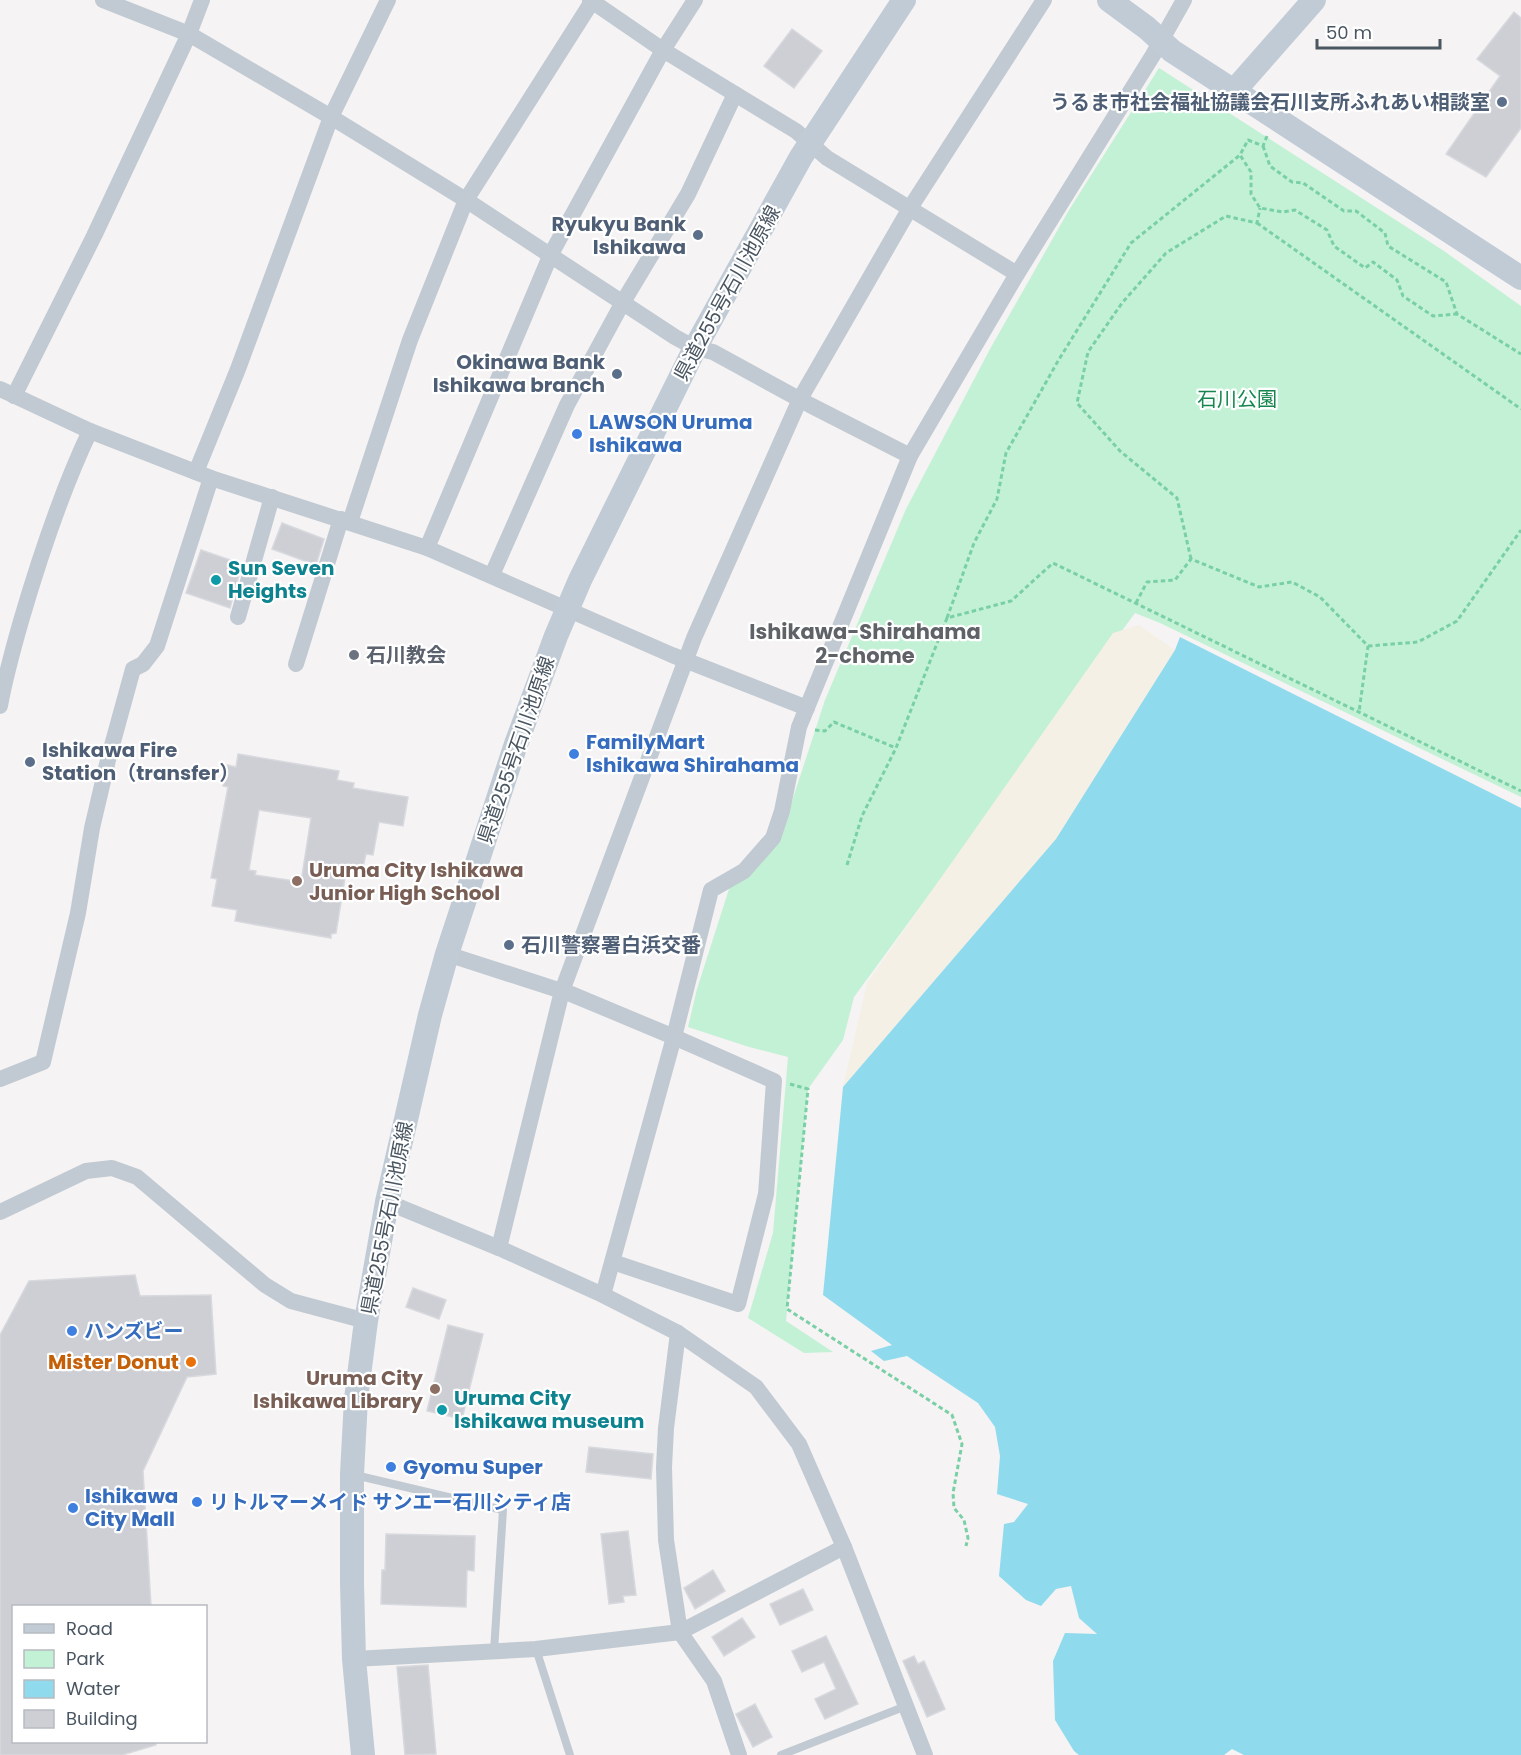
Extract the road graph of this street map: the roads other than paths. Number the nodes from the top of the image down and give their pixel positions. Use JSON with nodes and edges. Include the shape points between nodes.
{"nodes":[{"id":1,"x":103,"y":0,"type":"edge"},
{"id":2,"x":202,"y":0,"type":"edge"},
{"id":3,"x":388,"y":0,"type":"edge"},
{"id":4,"x":592,"y":0,"type":"edge"},
{"id":5,"x":695,"y":0,"type":"edge"},
{"id":6,"x":904,"y":0,"type":"edge"},
{"id":7,"x":1044,"y":0,"type":"edge"},
{"id":8,"x":1109,"y":0,"type":"edge"},
{"id":9,"x":1184,"y":0,"type":"edge"},
{"id":10,"x":1314,"y":0,"type":"edge"},
{"id":11,"x":189,"y":34,"type":"junction"},
{"id":12,"x":1161,"y":40,"type":"junction"},
{"id":13,"x":663,"y":50,"type":"junction"},
{"id":14,"x":1234,"y":91,"type":"junction"},
{"id":15,"x":735,"y":94,"type":"junction"},
{"id":16,"x":331,"y":117,"type":"junction"},
{"id":17,"x":811,"y":143,"type":"junction"},
{"id":18,"x":466,"y":200,"type":"junction"},
{"id":19,"x":910,"y":208,"type":"junction"},
{"id":20,"x":551,"y":254,"type":"junction"},
{"id":21,"x":1017,"y":274,"type":"junction"},
{"id":22,"x":1521,"y":278,"type":"edge"},
{"id":23,"x":623,"y":302,"type":"junction"},
{"id":24,"x":695,"y":348,"type":"junction"},
{"id":25,"x":7,"y":393,"type":"edge"},
{"id":26,"x":800,"y":399,"type":"junction"},
{"id":27,"x":90,"y":431,"type":"junction"},
{"id":28,"x":910,"y":456,"type":"junction"},
{"id":29,"x":203,"y":475,"type":"junction"},
{"id":30,"x":272,"y":497,"type":"junction"},
{"id":31,"x":346,"y":521,"type":"junction"},
{"id":32,"x":427,"y":548,"type":"junction"},
{"id":33,"x":492,"y":575,"type":"junction"},
{"id":34,"x":568,"y":609,"type":"junction"},
{"id":35,"x":238,"y":617,"type":"dead end"},
{"id":36,"x":685,"y":660,"type":"junction"},
{"id":37,"x":296,"y":663,"type":"dead end"},
{"id":38,"x":0,"y":706,"type":"edge"},
{"id":39,"x":807,"y":708,"type":"junction"},
{"id":40,"x":447,"y":954,"type":"junction"},
{"id":41,"x":562,"y":991,"type":"junction"},
{"id":42,"x":674,"y":1036,"type":"junction"},
{"id":43,"x":0,"y":1079,"type":"edge"},
{"id":44,"x":387,"y":1202,"type":"junction"},
{"id":45,"x":0,"y":1212,"type":"edge"},
{"id":46,"x":499,"y":1248,"type":"junction"},
{"id":47,"x":613,"y":1262,"type":"junction"},
{"id":48,"x":603,"y":1295,"type":"junction"},
{"id":49,"x":366,"y":1321,"type":"junction"},
{"id":50,"x":678,"y":1333,"type":"junction"},
{"id":51,"x":352,"y":1474,"type":"junction"},
{"id":52,"x":844,"y":1546,"type":"junction"},
{"id":53,"x":680,"y":1632,"type":"junction"},
{"id":54,"x":536,"y":1649,"type":"junction"},
{"id":55,"x":494,"y":1651,"type":"junction"},
{"id":56,"x":354,"y":1659,"type":"junction"},
{"id":57,"x":906,"y":1706,"type":"junction"},
{"id":58,"x":363,"y":1755,"type":"edge"},
{"id":59,"x":570,"y":1755,"type":"edge"},
{"id":60,"x":739,"y":1755,"type":"edge"},
{"id":61,"x":781,"y":1755,"type":"edge"},
{"id":62,"x":925,"y":1755,"type":"edge"}],
"edges":[{"from":1,"to":11,"type":"street"},
{"from":2,"to":11,"type":"street"},
{"from":3,"to":16,"type":"street"},
{"from":4,"to":13,"type":"street"},
{"from":4,"to":18,"type":"street"},
{"from":5,"to":13,"type":"street"},
{"from":6,"to":17,"type":"main road","name":"県道255号石川池原線"},
{"from":7,"to":19,"type":"street"},
{"from":8,"to":12,"type":"main road"},
{"from":9,"to":12,"type":"street"},
{"from":10,"to":14,"type":"main road"},
{"from":11,"to":16,"type":"street"},
{"from":11,"to":25,"type":"street","via":[[94,236]]},
{"from":12,"to":14,"type":"main road"},
{"from":12,"to":21,"type":"street"},
{"from":13,"to":15,"type":"street"},
{"from":13,"to":20,"type":"street"},
{"from":14,"to":22,"type":"main road"},
{"from":15,"to":17,"type":"street"},
{"from":15,"to":23,"type":"street","via":[[688,194]]},
{"from":16,"to":18,"type":"street"},
{"from":16,"to":29,"type":"street"},
{"from":17,"to":19,"type":"street","via":[[827,158]]},
{"from":17,"to":24,"type":"main road","name":"県道255号石川池原線"},
{"from":18,"to":20,"type":"street"},
{"from":18,"to":31,"type":"street","via":[[410,340]]},
{"from":19,"to":21,"type":"street"},
{"from":19,"to":26,"type":"street"},
{"from":20,"to":23,"type":"street"},
{"from":20,"to":32,"type":"street"},
{"from":21,"to":28,"type":"street"},
{"from":23,"to":24,"type":"street"},
{"from":23,"to":33,"type":"street","via":[[567,405]]},
{"from":24,"to":26,"type":"street","via":[[713,352]]},
{"from":24,"to":34,"type":"main road","name":"県道255号石川池原線"},
{"from":25,"to":27,"type":"street"},
{"from":26,"to":28,"type":"street"},
{"from":26,"to":36,"type":"street"},
{"from":27,"to":29,"type":"street"},
{"from":27,"to":38,"type":"street","via":[[62,494],[34,576]]},
{"from":28,"to":39,"type":"street"},
{"from":29,"to":30,"type":"street"},
{"from":29,"to":43,"type":"street","via":[[157,646],[133,669],[108,760],[44,1062]]},
{"from":30,"to":31,"type":"street"},
{"from":30,"to":35,"type":"street"},
{"from":31,"to":32,"type":"street"},
{"from":31,"to":37,"type":"street"},
{"from":32,"to":33,"type":"street"},
{"from":33,"to":34,"type":"street"},
{"from":34,"to":36,"type":"street"},
{"from":34,"to":40,"type":"main road","name":"県道255号石川池原線","via":[[516,744]]},
{"from":36,"to":39,"type":"street"},
{"from":36,"to":41,"type":"street"},
{"from":39,"to":42,"type":"street","via":[[773,838],[744,871],[711,890]]},
{"from":40,"to":41,"type":"street"},
{"from":40,"to":44,"type":"main road","name":"県道255号石川池原線"},
{"from":41,"to":42,"type":"street"},
{"from":41,"to":46,"type":"street"},
{"from":42,"to":47,"type":"street"},
{"from":42,"to":47,"type":"street","via":[[774,1081],[766,1194],[738,1304]]},
{"from":44,"to":46,"type":"street"},
{"from":44,"to":49,"type":"main road","name":"県道255号石川池原線"},
{"from":45,"to":49,"type":"street","via":[[86,1171],[112,1168],[137,1177],[265,1285],[291,1301]]},
{"from":46,"to":48,"type":"street"},
{"from":47,"to":48,"type":"street"},
{"from":48,"to":50,"type":"street"},
{"from":49,"to":51,"type":"main road","name":"県道255号石川池原線"},
{"from":50,"to":52,"type":"street","via":[[756,1387],[799,1444]]},
{"from":50,"to":53,"type":"street","via":[[664,1467],[666,1540]]},
{"from":51,"to":55,"type":"lane","via":[[503,1510]]},
{"from":51,"to":56,"type":"main road","name":"県道255号石川池原線"},
{"from":52,"to":53,"type":"street"},
{"from":52,"to":57,"type":"street"},
{"from":53,"to":54,"type":"street"},
{"from":53,"to":60,"type":"street","via":[[714,1682]]},
{"from":54,"to":55,"type":"street"},
{"from":54,"to":59,"type":"lane"},
{"from":55,"to":56,"type":"street"},
{"from":56,"to":58,"type":"main road","name":"県道255号石川池原線"},
{"from":57,"to":61,"type":"lane"},
{"from":57,"to":62,"type":"street"}]}
